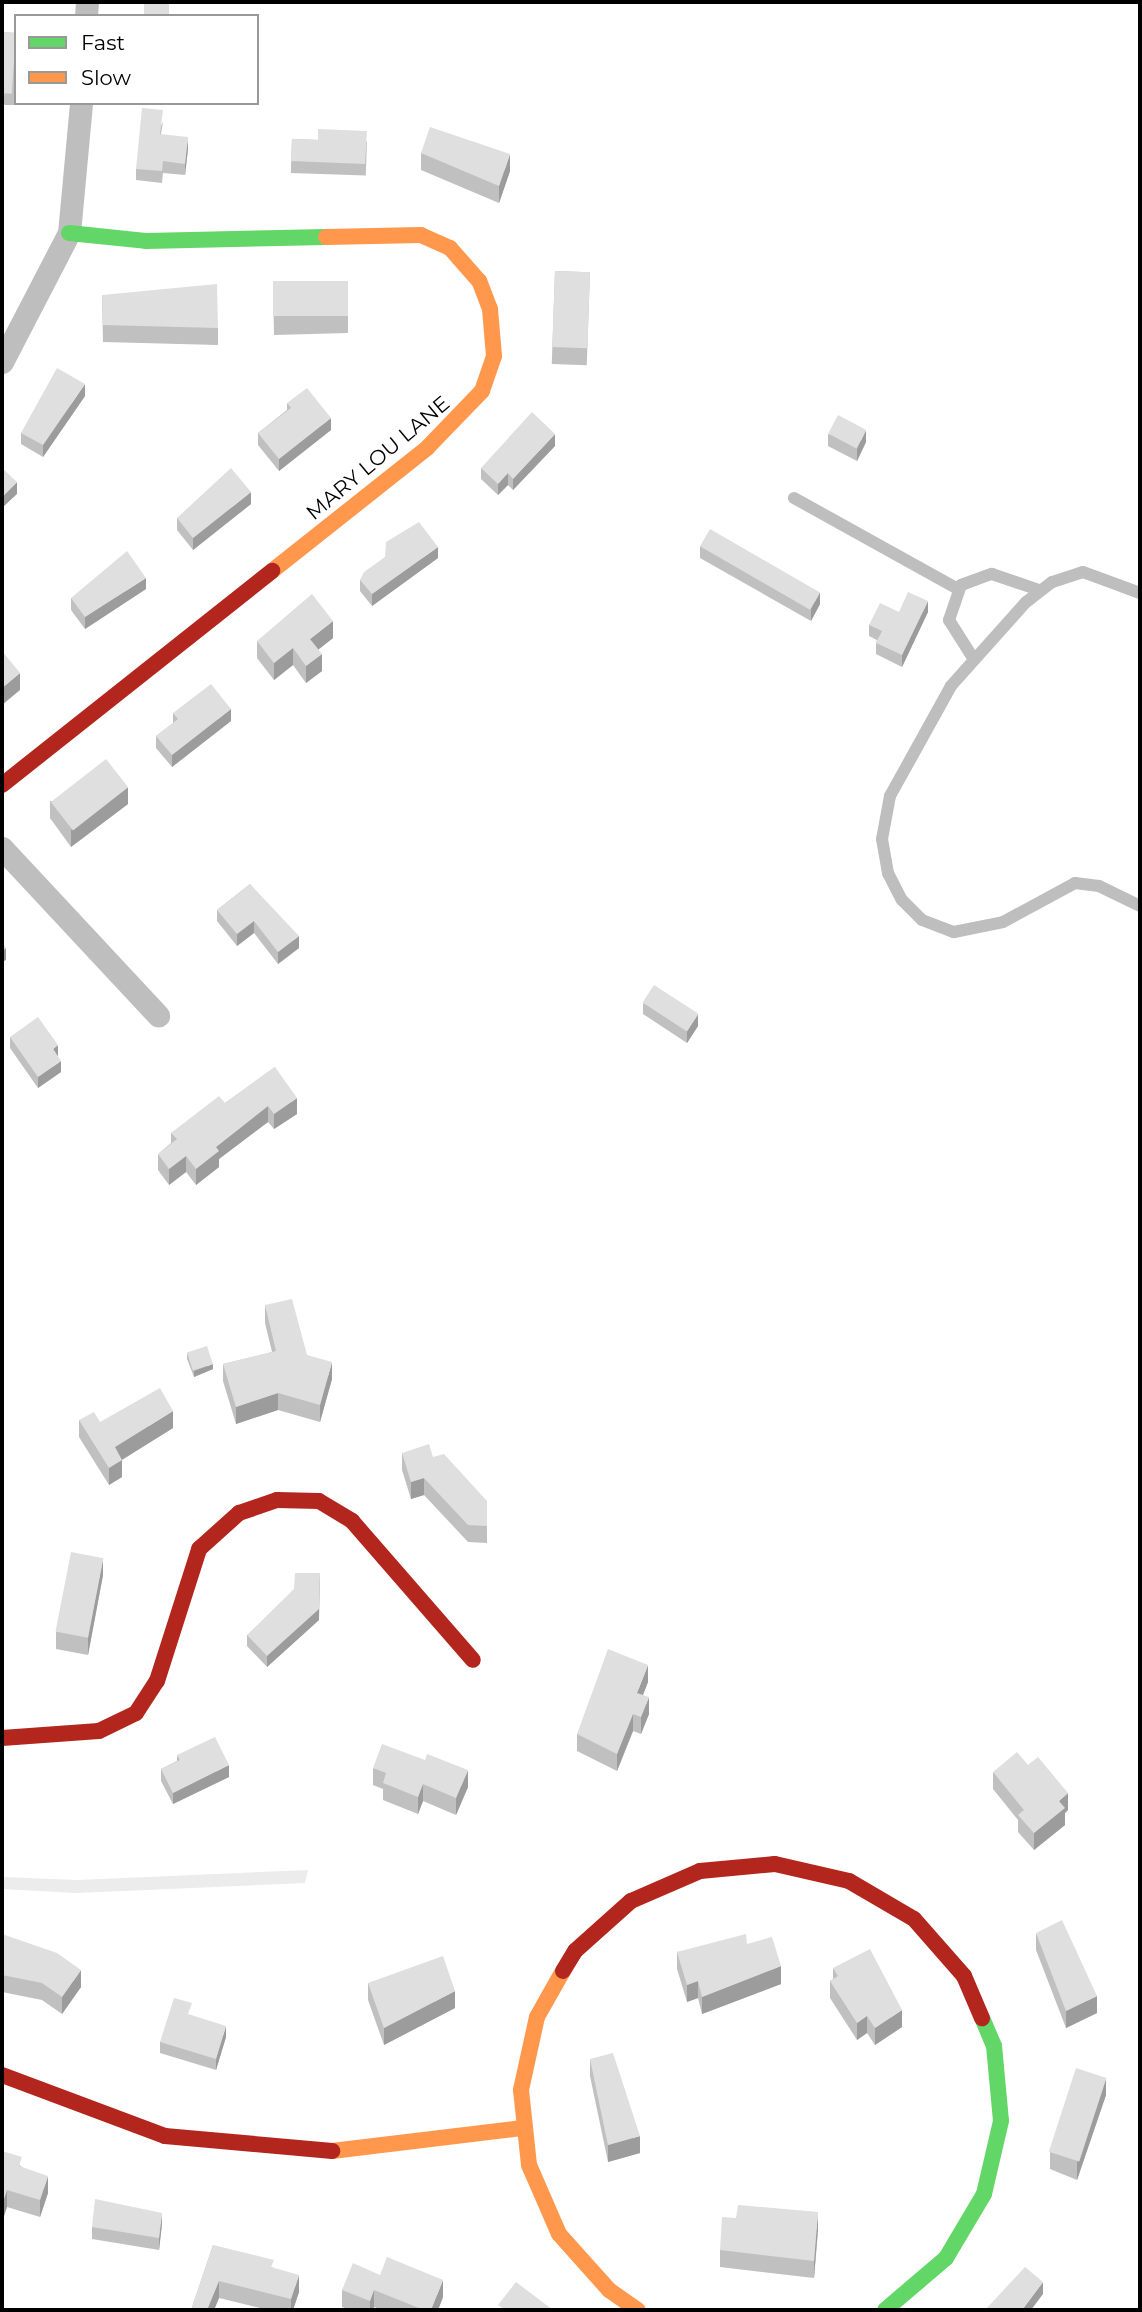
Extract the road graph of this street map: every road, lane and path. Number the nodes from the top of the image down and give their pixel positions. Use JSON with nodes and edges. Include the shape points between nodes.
{"nodes":[{"id":1,"x":81,"y":105,"type":"edge"},
{"id":2,"x":69,"y":233,"type":"junction"},
{"id":3,"x":2,"y":362,"type":"edge"},
{"id":4,"x":794,"y":498,"type":"dead end"},
{"id":5,"x":958,"y":589,"type":"junction"},
{"id":6,"x":1039,"y":590,"type":"junction"},
{"id":7,"x":1140,"y":593,"type":"edge"},
{"id":8,"x":973,"y":657,"type":"junction"},
{"id":9,"x":2,"y":785,"type":"edge"},
{"id":10,"x":2,"y":848,"type":"edge"},
{"id":11,"x":1140,"y":906,"type":"edge"},
{"id":12,"x":158,"y":1015,"type":"dead end"},
{"id":13,"x":472,"y":1660,"type":"dead end"},
{"id":14,"x":2,"y":1738,"type":"edge"},
{"id":15,"x":2,"y":2074,"type":"edge"},
{"id":16,"x":522,"y":2128,"type":"junction"},
{"id":17,"x":638,"y":2310,"type":"edge"},
{"id":18,"x":885,"y":2310,"type":"edge"}],
"edges":[{"from":1,"to":2,"type":"street"},
{"from":2,"to":3,"type":"street"},
{"from":2,"to":9,"type":"street","name":"MARY LOU LANE","via":[[146,241],[392,231],[430,238],[463,259],[479,281],[490,309],[494,356],[482,391],[427,448]]},
{"from":4,"to":5,"type":"lane"},
{"from":5,"to":6,"type":"lane","via":[[975,576],[992,574]]},
{"from":5,"to":8,"type":"lane","via":[[950,620]]},
{"from":6,"to":7,"type":"lane","via":[[1083,572]]},
{"from":6,"to":8,"type":"lane"},
{"from":8,"to":11,"type":"lane","via":[[890,796],[882,839],[888,873],[902,900],[922,920],[954,932],[1003,922],[1075,883],[1099,886]]},
{"from":10,"to":12,"type":"street"},
{"from":13,"to":14,"type":"street","via":[[352,1521],[319,1501],[277,1500],[239,1513],[199,1549],[157,1681],[136,1713],[99,1731]]},
{"from":15,"to":16,"type":"street","via":[[165,2137],[258,2150],[344,2151]]},
{"from":16,"to":17,"type":"street","via":[[537,2189],[559,2234],[609,2290]]},
{"from":16,"to":18,"type":"street","via":[[524,2065],[537,2017],[575,1951],[631,1901],[664,1884],[737,1865],[813,1870],[876,1894],[914,1919],[964,1976],[994,2046],[1000,2096],[995,2158],[968,2228],[920,2285]]}]}
